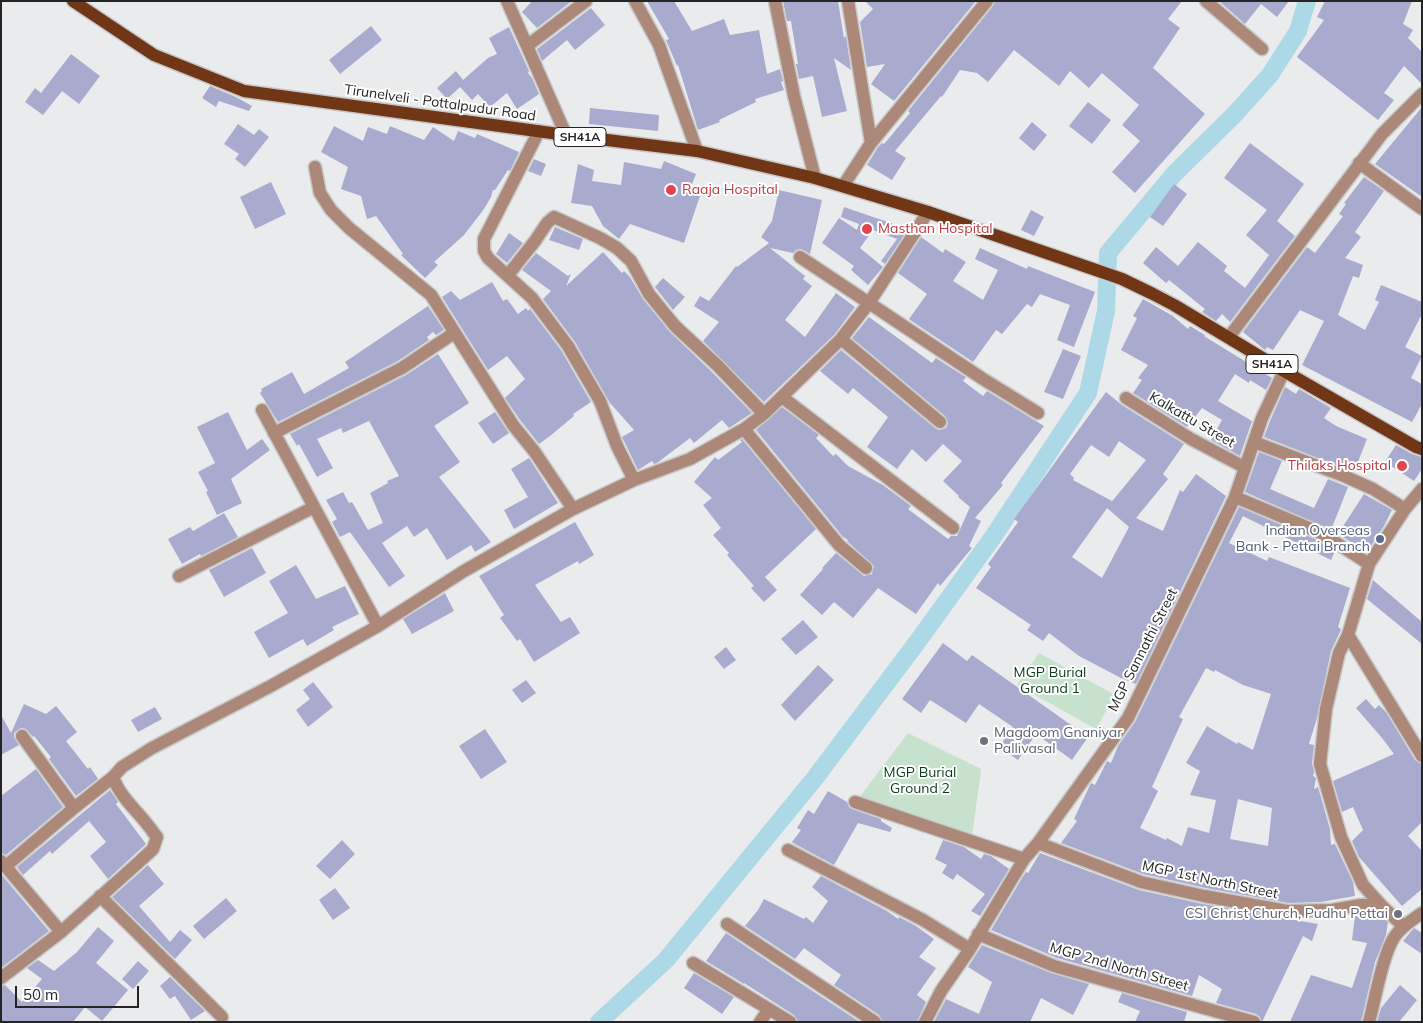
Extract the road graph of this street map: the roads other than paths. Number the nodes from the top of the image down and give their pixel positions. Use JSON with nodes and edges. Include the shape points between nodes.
{"nodes":[{"id":1,"x":73,"y":1,"type":"edge"},
{"id":2,"x":508,"y":1,"type":"edge"},
{"id":3,"x":586,"y":1,"type":"edge"},
{"id":4,"x":635,"y":1,"type":"edge"},
{"id":5,"x":775,"y":1,"type":"edge"},
{"id":6,"x":848,"y":1,"type":"edge"},
{"id":7,"x":987,"y":1,"type":"edge"},
{"id":8,"x":1206,"y":1,"type":"edge"},
{"id":9,"x":527,"y":46,"type":"junction"},
{"id":10,"x":1262,"y":49,"type":"dead end"},
{"id":11,"x":1422,"y":94,"type":"edge"},
{"id":12,"x":540,"y":131,"type":"junction"},
{"id":13,"x":566,"y":135,"type":"junction"},
{"id":14,"x":871,"y":143,"type":"junction"},
{"id":15,"x":697,"y":151,"type":"junction"},
{"id":16,"x":1359,"y":163,"type":"junction"},
{"id":17,"x":315,"y":167,"type":"dead end"},
{"id":18,"x":815,"y":178,"type":"junction"},
{"id":19,"x":843,"y":186,"type":"junction"},
{"id":20,"x":1422,"y":209,"type":"edge"},
{"id":21,"x":928,"y":212,"type":"junction"},
{"id":22,"x":800,"y":257,"type":"dead end"},
{"id":23,"x":508,"y":275,"type":"junction"},
{"id":24,"x":869,"y":303,"type":"junction"},
{"id":25,"x":454,"y":333,"type":"junction"},
{"id":26,"x":1229,"y":337,"type":"junction"},
{"id":27,"x":841,"y":339,"type":"junction"},
{"id":28,"x":1284,"y":371,"type":"junction"},
{"id":29,"x":782,"y":397,"type":"junction"},
{"id":30,"x":1126,"y":398,"type":"dead end"},
{"id":31,"x":262,"y":410,"type":"dead end"},
{"id":32,"x":1038,"y":413,"type":"dead end"},
{"id":33,"x":764,"y":414,"type":"junction"},
{"id":34,"x":940,"y":422,"type":"dead end"},
{"id":35,"x":744,"y":430,"type":"junction"},
{"id":36,"x":274,"y":433,"type":"junction"},
{"id":37,"x":1254,"y":442,"type":"junction"},
{"id":38,"x":1422,"y":449,"type":"edge"},
{"id":39,"x":1244,"y":467,"type":"junction"},
{"id":40,"x":634,"y":480,"type":"junction"},
{"id":41,"x":1422,"y":489,"type":"edge"},
{"id":42,"x":1235,"y":497,"type":"junction"},
{"id":43,"x":314,"y":507,"type":"junction"},
{"id":44,"x":573,"y":509,"type":"junction"},
{"id":45,"x":1405,"y":509,"type":"junction"},
{"id":46,"x":953,"y":528,"type":"dead end"},
{"id":47,"x":1369,"y":564,"type":"junction"},
{"id":48,"x":866,"y":568,"type":"dead end"},
{"id":49,"x":179,"y":576,"type":"dead end"},
{"id":50,"x":378,"y":626,"type":"junction"},
{"id":51,"x":1348,"y":635,"type":"junction"},
{"id":52,"x":22,"y":736,"type":"dead end"},
{"id":53,"x":1422,"y":756,"type":"edge"},
{"id":54,"x":113,"y":777,"type":"junction"},
{"id":55,"x":854,"y":802,"type":"dead end"},
{"id":56,"x":74,"y":808,"type":"junction"},
{"id":57,"x":1038,"y":843,"type":"junction"},
{"id":58,"x":788,"y":850,"type":"dead end"},
{"id":59,"x":1024,"y":858,"type":"junction"},
{"id":60,"x":6,"y":866,"type":"edge"},
{"id":61,"x":1,"y":882,"type":"edge"},
{"id":62,"x":100,"y":896,"type":"junction"},
{"id":63,"x":1381,"y":905,"type":"junction"},
{"id":64,"x":1422,"y":913,"type":"edge"},
{"id":65,"x":726,"y":924,"type":"dead end"},
{"id":66,"x":1403,"y":926,"type":"junction"},
{"id":67,"x":61,"y":932,"type":"junction"},
{"id":68,"x":978,"y":934,"type":"junction"},
{"id":69,"x":970,"y":949,"type":"junction"},
{"id":70,"x":693,"y":963,"type":"dead end"},
{"id":71,"x":1,"y":978,"type":"edge"},
{"id":72,"x":769,"y":1009,"type":"junction"},
{"id":73,"x":221,"y":1020,"type":"edge"},
{"id":74,"x":760,"y":1022,"type":"edge"},
{"id":75,"x":790,"y":1022,"type":"edge"},
{"id":76,"x":874,"y":1022,"type":"edge"},
{"id":77,"x":925,"y":1022,"type":"edge"},
{"id":78,"x":1254,"y":1022,"type":"edge"},
{"id":79,"x":1369,"y":1022,"type":"edge"}],
"edges":[{"from":1,"to":12,"type":"main road","name":"Tirunelveli - Pottalpudur Road","number":"SH41A","via":[[154,55],[244,91]]},
{"from":2,"to":9,"type":"street"},
{"from":3,"to":9,"type":"street"},
{"from":4,"to":15,"type":"street","via":[[659,46]]},
{"from":5,"to":18,"type":"street"},
{"from":6,"to":14,"type":"street"},
{"from":7,"to":14,"type":"street"},
{"from":8,"to":10,"type":"street"},
{"from":9,"to":13,"type":"street"},
{"from":11,"to":16,"type":"street","via":[[1382,134]]},
{"from":12,"to":13,"type":"main road","name":"Tirunelveli - Pottalpudur Road","number":"SH41A"},
{"from":12,"to":23,"type":"street","via":[[484,239],[488,258]]},
{"from":13,"to":15,"type":"main road","name":"Tirunelveli - Pottalpudur Road","number":"SH41A"},
{"from":14,"to":19,"type":"street"},
{"from":15,"to":18,"type":"main road","name":"Tirunelveli - Pottalpudur Road","number":"SH41A"},
{"from":16,"to":20,"type":"street"},
{"from":16,"to":26,"type":"street"},
{"from":17,"to":25,"type":"street","via":[[320,193],[331,210],[431,295]]},
{"from":18,"to":19,"type":"main road","name":"Tirunelveli - Pottalpudur Road","number":"SH41A"},
{"from":19,"to":21,"type":"main road","name":"Tirunelveli - Pottalpudur Road","number":"SH41A"},
{"from":21,"to":24,"type":"street"},
{"from":21,"to":26,"type":"main road","name":"Tirunelveli - Pottalpudur Road","number":"SH41A","via":[[1122,279]]},
{"from":22,"to":24,"type":"street"},
{"from":23,"to":33,"type":"street","via":[[554,217],[600,238],[631,261],[649,294],[676,326]]},
{"from":23,"to":40,"type":"street","via":[[532,298],[568,346],[600,401]]},
{"from":24,"to":27,"type":"street"},
{"from":24,"to":32,"type":"street"},
{"from":25,"to":36,"type":"street","via":[[402,368]]},
{"from":25,"to":44,"type":"street","via":[[513,425]]},
{"from":26,"to":28,"type":"main road","name":"Tirunelveli - Pottalpudur Road","number":"SH41A"},
{"from":27,"to":29,"type":"street"},
{"from":27,"to":34,"type":"street"},
{"from":28,"to":37,"type":"street","name":"MGP Sannathi Street"},
{"from":28,"to":38,"type":"main road","name":"Tirunelveli - Pottalpudur Road","number":"SH41A"},
{"from":29,"to":33,"type":"street"},
{"from":29,"to":46,"type":"street"},
{"from":30,"to":39,"type":"street","name":"Kalkattu Street","via":[[1191,440]]},
{"from":31,"to":36,"type":"street"},
{"from":33,"to":35,"type":"street"},
{"from":35,"to":40,"type":"street","via":[[690,459]]},
{"from":35,"to":48,"type":"street","via":[[839,545]]},
{"from":36,"to":43,"type":"street"},
{"from":37,"to":39,"type":"street","name":"MGP Sannathi Street"},
{"from":37,"to":45,"type":"street","via":[[1344,476]]},
{"from":39,"to":42,"type":"street","name":"MGP Sannathi Street"},
{"from":40,"to":44,"type":"street"},
{"from":41,"to":45,"type":"street"},
{"from":42,"to":47,"type":"street","via":[[1320,533]]},
{"from":42,"to":57,"type":"street","name":"MGP Sannathi Street","via":[[1128,718]]},
{"from":43,"to":49,"type":"street"},
{"from":43,"to":50,"type":"street"},
{"from":44,"to":50,"type":"street","via":[[464,571]]},
{"from":45,"to":47,"type":"street"},
{"from":47,"to":51,"type":"street"},
{"from":50,"to":54,"type":"street","via":[[152,748],[122,767]]},
{"from":51,"to":53,"type":"street"},
{"from":51,"to":63,"type":"street","via":[[1340,653],[1326,709],[1320,764],[1341,837],[1363,884]]},
{"from":52,"to":56,"type":"street"},
{"from":54,"to":56,"type":"street"},
{"from":54,"to":62,"type":"street","via":[[156,838],[148,853]]},
{"from":55,"to":59,"type":"street"},
{"from":56,"to":60,"type":"street"},
{"from":57,"to":59,"type":"street","name":"MGP Sannathi Street"},
{"from":57,"to":63,"type":"street","name":"MGP 1st North Street","via":[[1141,882],[1286,911]]},
{"from":58,"to":69,"type":"street","via":[[923,920]]},
{"from":59,"to":68,"type":"street","name":"MGP Sannathi Street"},
{"from":60,"to":61,"type":"street"},
{"from":60,"to":67,"type":"street"},
{"from":62,"to":67,"type":"street"},
{"from":62,"to":73,"type":"street"},
{"from":63,"to":66,"type":"street"},
{"from":64,"to":66,"type":"street"},
{"from":65,"to":76,"type":"street"},
{"from":66,"to":79,"type":"street","via":[[1389,948]]},
{"from":67,"to":71,"type":"street"},
{"from":68,"to":69,"type":"street","name":"MGP Sannathi Street"},
{"from":68,"to":78,"type":"street","name":"MGP 2nd North Street","via":[[1054,966]]},
{"from":69,"to":77,"type":"street","name":"MGP Sannathi Street","via":[[941,991]]},
{"from":70,"to":72,"type":"street"},
{"from":72,"to":74,"type":"street"},
{"from":72,"to":75,"type":"street"}]}
